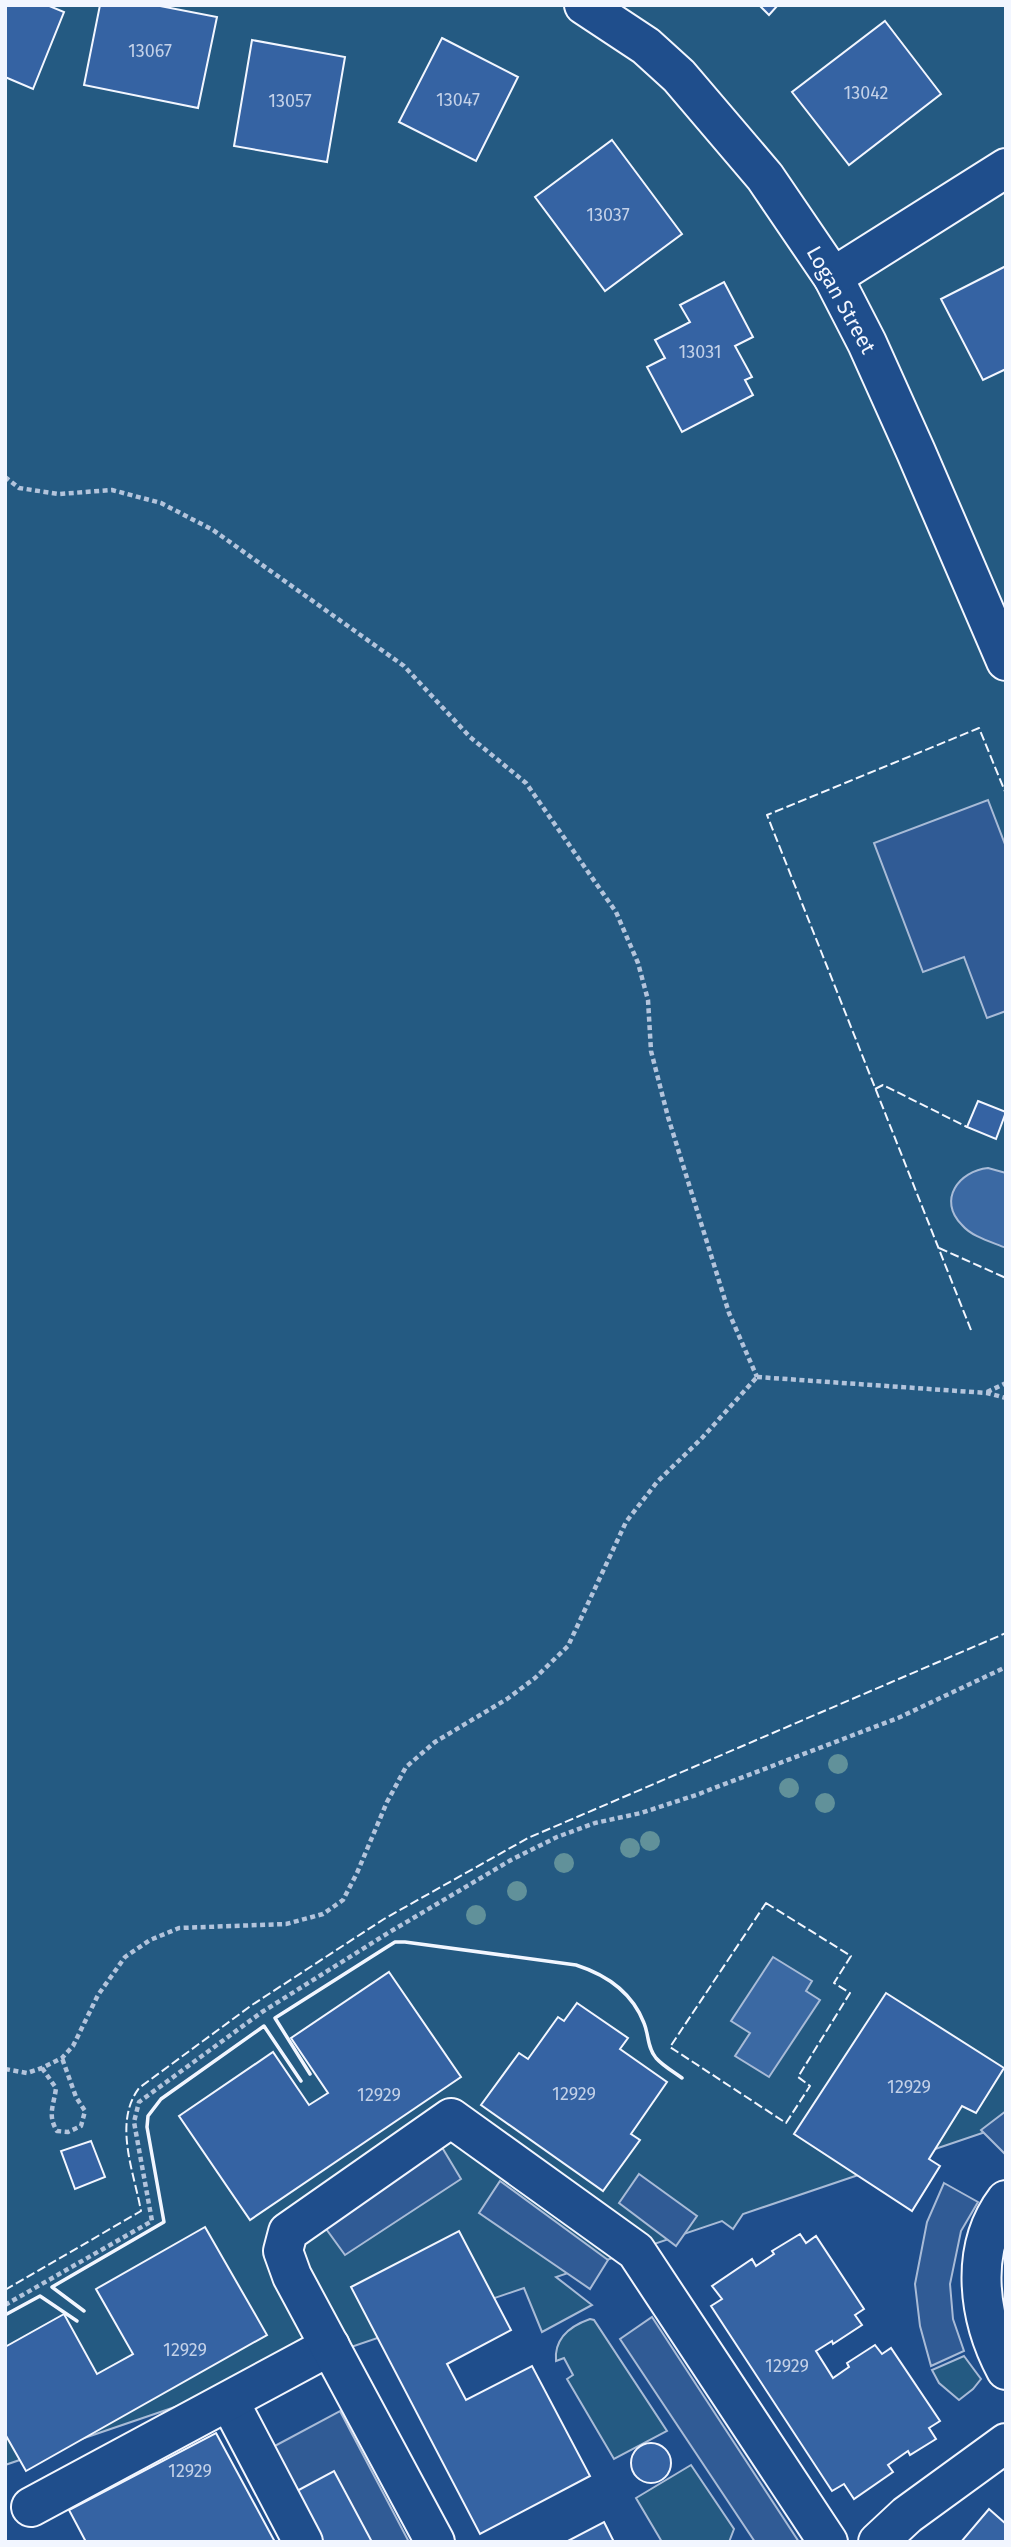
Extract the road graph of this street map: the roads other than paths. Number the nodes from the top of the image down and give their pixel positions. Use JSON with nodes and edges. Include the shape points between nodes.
{"nodes":[{"id":1,"x":584,"y":5,"type":"edge"},
{"id":2,"x":1006,"y":168,"type":"edge"},
{"id":3,"x":833,"y":277,"type":"junction"},
{"id":4,"x":1006,"y":661,"type":"edge"},
{"id":5,"x":1006,"y":2200,"type":"edge"},
{"id":6,"x":330,"y":2346,"type":"junction"},
{"id":7,"x":1006,"y":2370,"type":"edge"},
{"id":8,"x":229,"y":2401,"type":"junction"},
{"id":9,"x":1006,"y":2443,"type":"edge"},
{"id":10,"x":31,"y":2507,"type":"dead end"},
{"id":11,"x":303,"y":2542,"type":"edge"},
{"id":12,"x":435,"y":2542,"type":"edge"},
{"id":13,"x":828,"y":2542,"type":"edge"},
{"id":14,"x":878,"y":2542,"type":"edge"}],
"edges":[{"from":1,"to":3,"type":"street","name":"Logan Street","via":[[646,46],[679,76],[765,177]]},
{"from":2,"to":3,"type":"street"},
{"from":3,"to":4,"type":"street","name":"Logan Street","via":[[867,343]]},
{"from":5,"to":7,"type":"street","via":[[996,2213],[980,2266],[986,2323]]},
{"from":6,"to":8,"type":"street"},
{"from":6,"to":12,"type":"street"},
{"from":6,"to":13,"type":"street","via":[[292,2276],[283,2251],[288,2232],[452,2118],[636,2251]]},
{"from":8,"to":10,"type":"street"},
{"from":8,"to":11,"type":"street"},
{"from":9,"to":14,"type":"street","via":[[907,2515]]}]}
